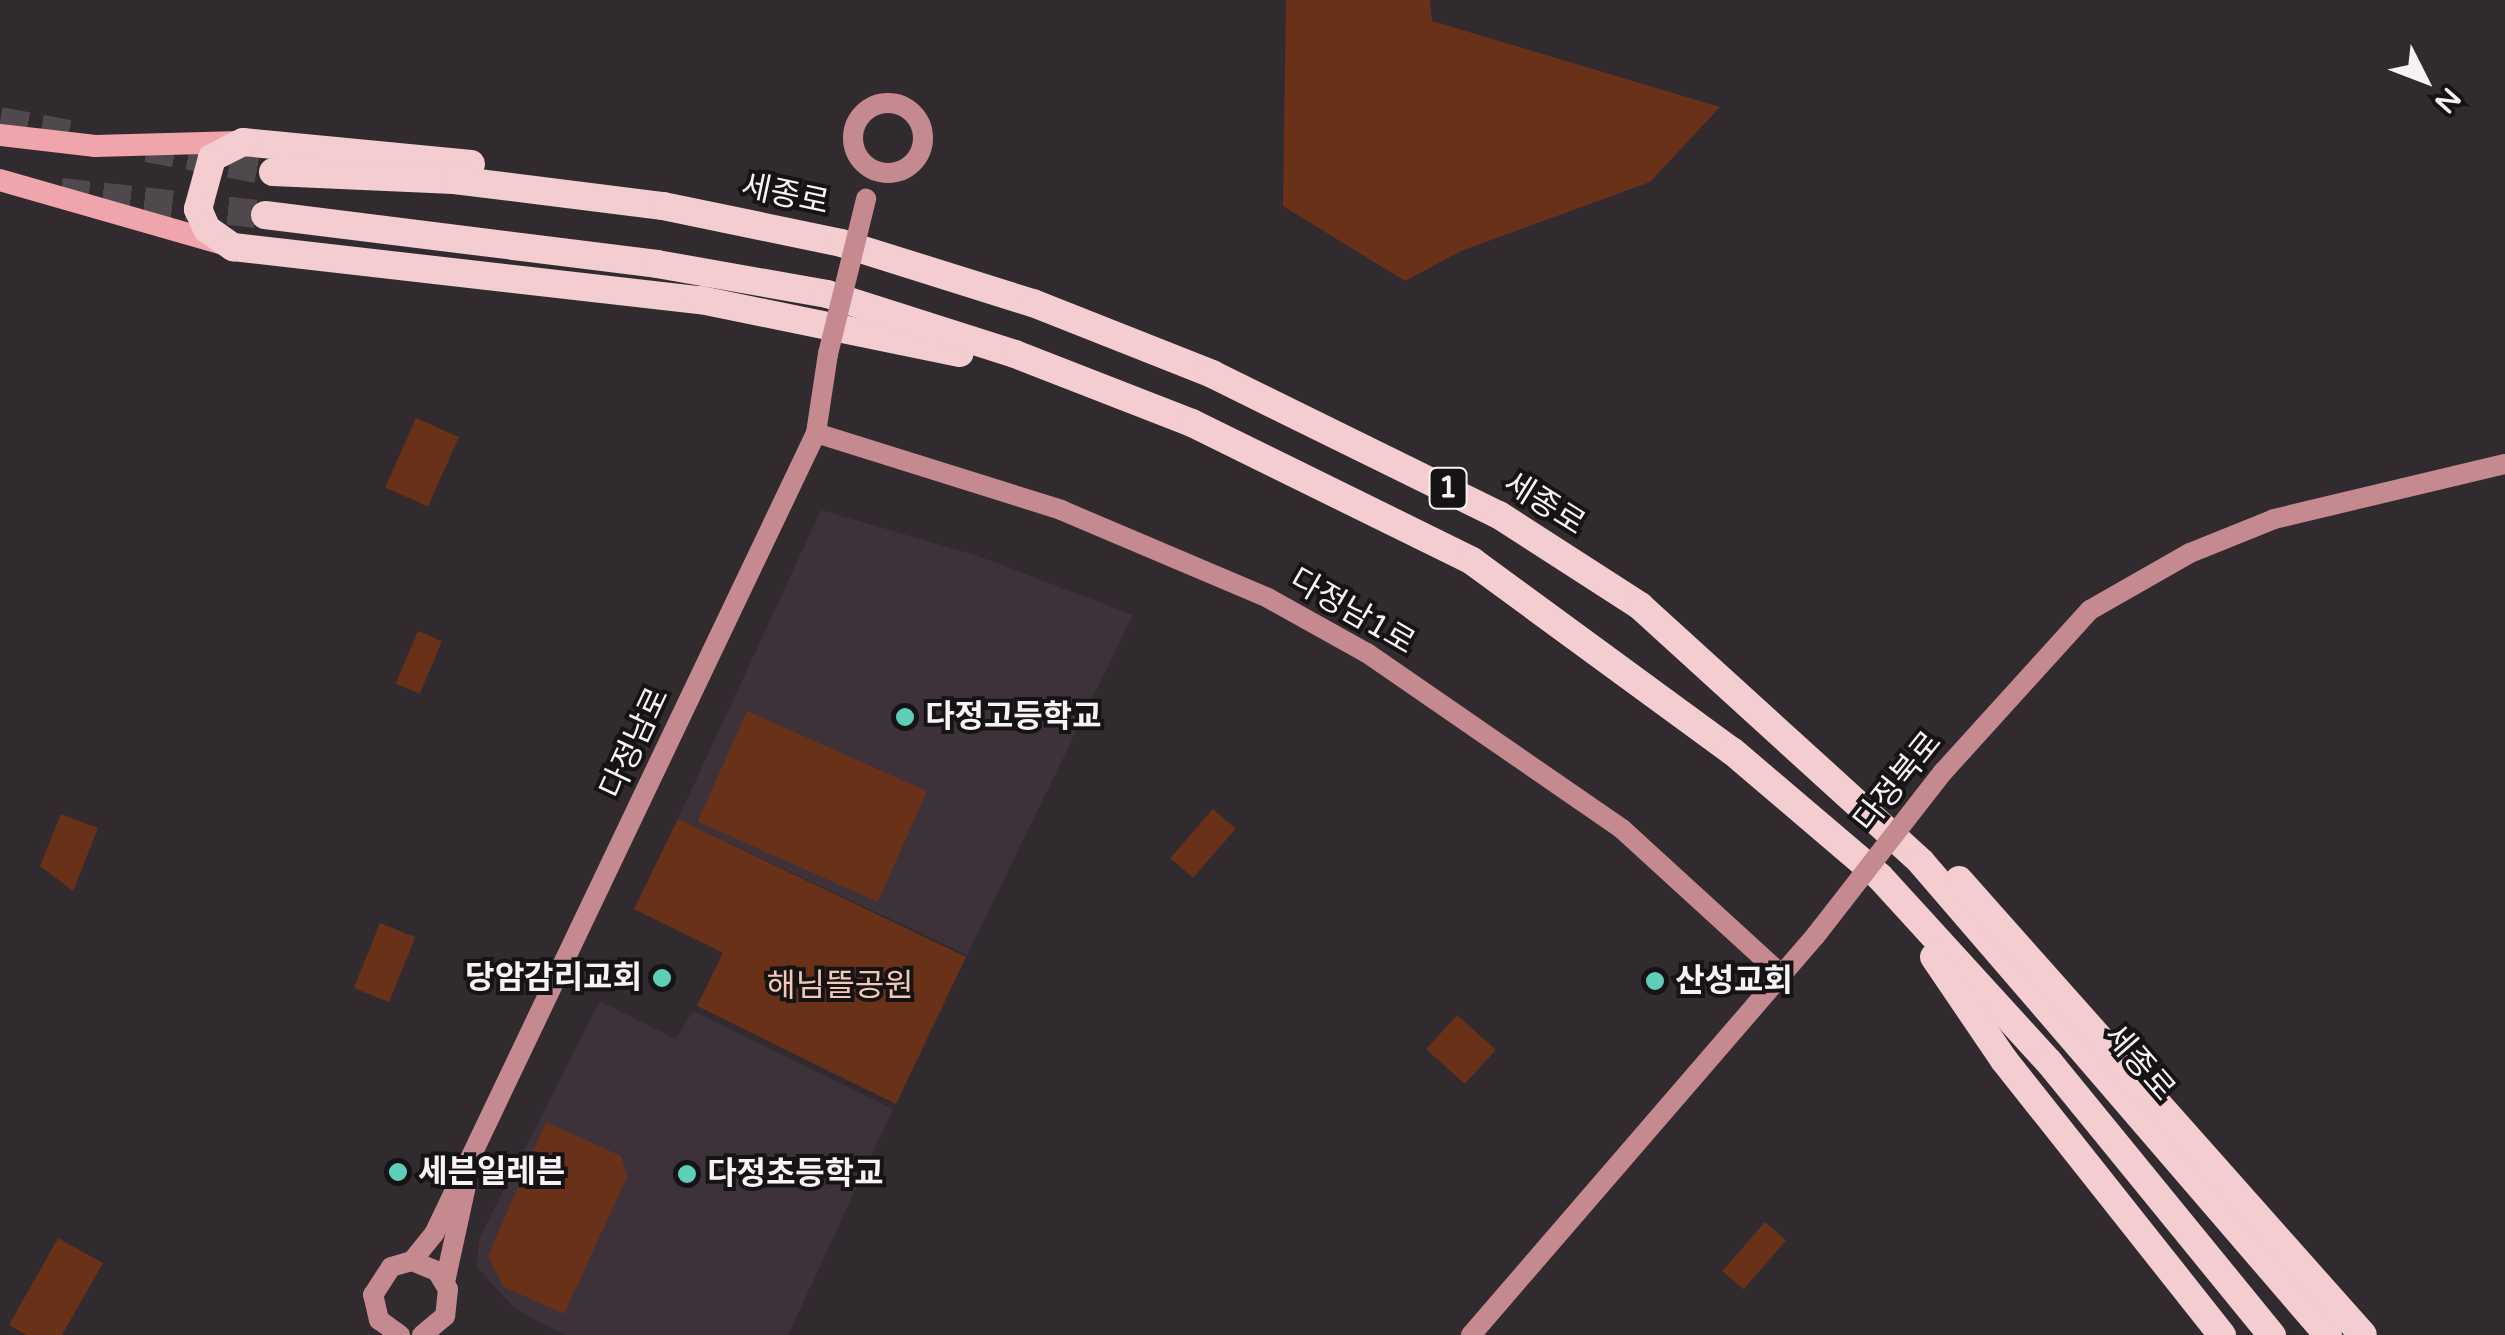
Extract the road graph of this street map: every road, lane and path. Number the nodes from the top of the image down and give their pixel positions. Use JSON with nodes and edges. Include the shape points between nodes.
{"nodes":[{"id":1,"x":0,"y":135,"type":"edge"},
{"id":2,"x":243,"y":142,"type":"junction"},
{"id":3,"x":876,"y":171,"type":"dead end"},
{"id":4,"x":273,"y":172,"type":"tunnel mouth"},
{"id":5,"x":0,"y":180,"type":"edge"},
{"id":6,"x":265,"y":215,"type":"tunnel mouth"},
{"id":7,"x":233,"y":247,"type":"junction"},
{"id":8,"x":1212,"y":374,"type":"junction"},
{"id":9,"x":1106,"y":390,"type":"junction"},
{"id":10,"x":816,"y":433,"type":"junction"},
{"id":11,"x":2505,"y":464,"type":"edge"},
{"id":12,"x":1768,"y":717,"type":"junction"},
{"id":13,"x":1880,"y":877,"type":"junction"},
{"id":14,"x":1783,"y":976,"type":"junction"},
{"id":15,"x":474,"y":1150,"type":"junction"},
{"id":16,"x":412,"y":1261,"type":"junction"},
{"id":17,"x":445,"y":1282,"type":"junction"},
{"id":18,"x":377,"y":1327,"type":"edge"},
{"id":19,"x":400,"y":1335,"type":"edge"},
{"id":20,"x":422,"y":1335,"type":"edge"},
{"id":21,"x":1471,"y":1335,"type":"edge"},
{"id":22,"x":2222,"y":1335,"type":"edge"},
{"id":23,"x":2272,"y":1335,"type":"edge"},
{"id":24,"x":2328,"y":1335,"type":"edge"},
{"id":25,"x":2363,"y":1335,"type":"edge"}],
"edges":[{"from":1,"to":2,"type":"main road","via":[[95,146]]},
{"from":2,"to":7,"type":"highway","via":[[212,158],[198,209],[207,229]]},
{"from":2,"to":8,"type":"highway","via":[[704,195],[1027,282]]},
{"from":3,"to":10,"type":"street","name":"다정남로","bridge":true,"via":[[828,354]]},
{"from":4,"to":8,"type":"highway","name":"세종로","number":"1","via":[[587,197],[841,242],[1033,304]]},
{"from":5,"to":7,"type":"main road"},
{"from":6,"to":9,"type":"highway","name":"세종로","number":"1","via":[[657,264],[828,294]]},
{"from":7,"to":9,"type":"highway","via":[[701,300]]},
{"from":8,"to":12,"type":"highway","name":"세종로","number":"1","via":[[1499,515],[1640,606]]},
{"from":9,"to":13,"type":"highway","name":"세종로","number":"1","via":[[1340,491],[1472,562],[1670,702]]},
{"from":10,"to":14,"type":"street","name":"다정남1로","via":[[1077,516],[1268,598],[1367,653],[1622,829]]},
{"from":10,"to":15,"type":"street","name":"다정남로"},
{"from":11,"to":14,"type":"street","name":"다정북로","bridge":true,"via":[[2274,519],[2190,552],[2090,610],[1942,772]]},
{"from":12,"to":24,"type":"highway","name":"세종로","number":"1","via":[[1921,862]]},
{"from":12,"to":25,"type":"highway","via":[[1869,792],[1966,888]]},
{"from":13,"to":22,"type":"highway","via":[[2004,1060]]},
{"from":13,"to":23,"type":"highway","name":"세종로","number":"1","via":[[2049,1062]]},
{"from":14,"to":21,"type":"street","name":"다정북로"},
{"from":15,"to":16,"type":"street","via":[[434,1234]]},
{"from":15,"to":17,"type":"street"},
{"from":16,"to":17,"type":"street"},
{"from":16,"to":18,"type":"street","via":[[379,1279]]},
{"from":17,"to":20,"type":"street","via":[[445,1316]]},
{"from":18,"to":19,"type":"street"}]}
